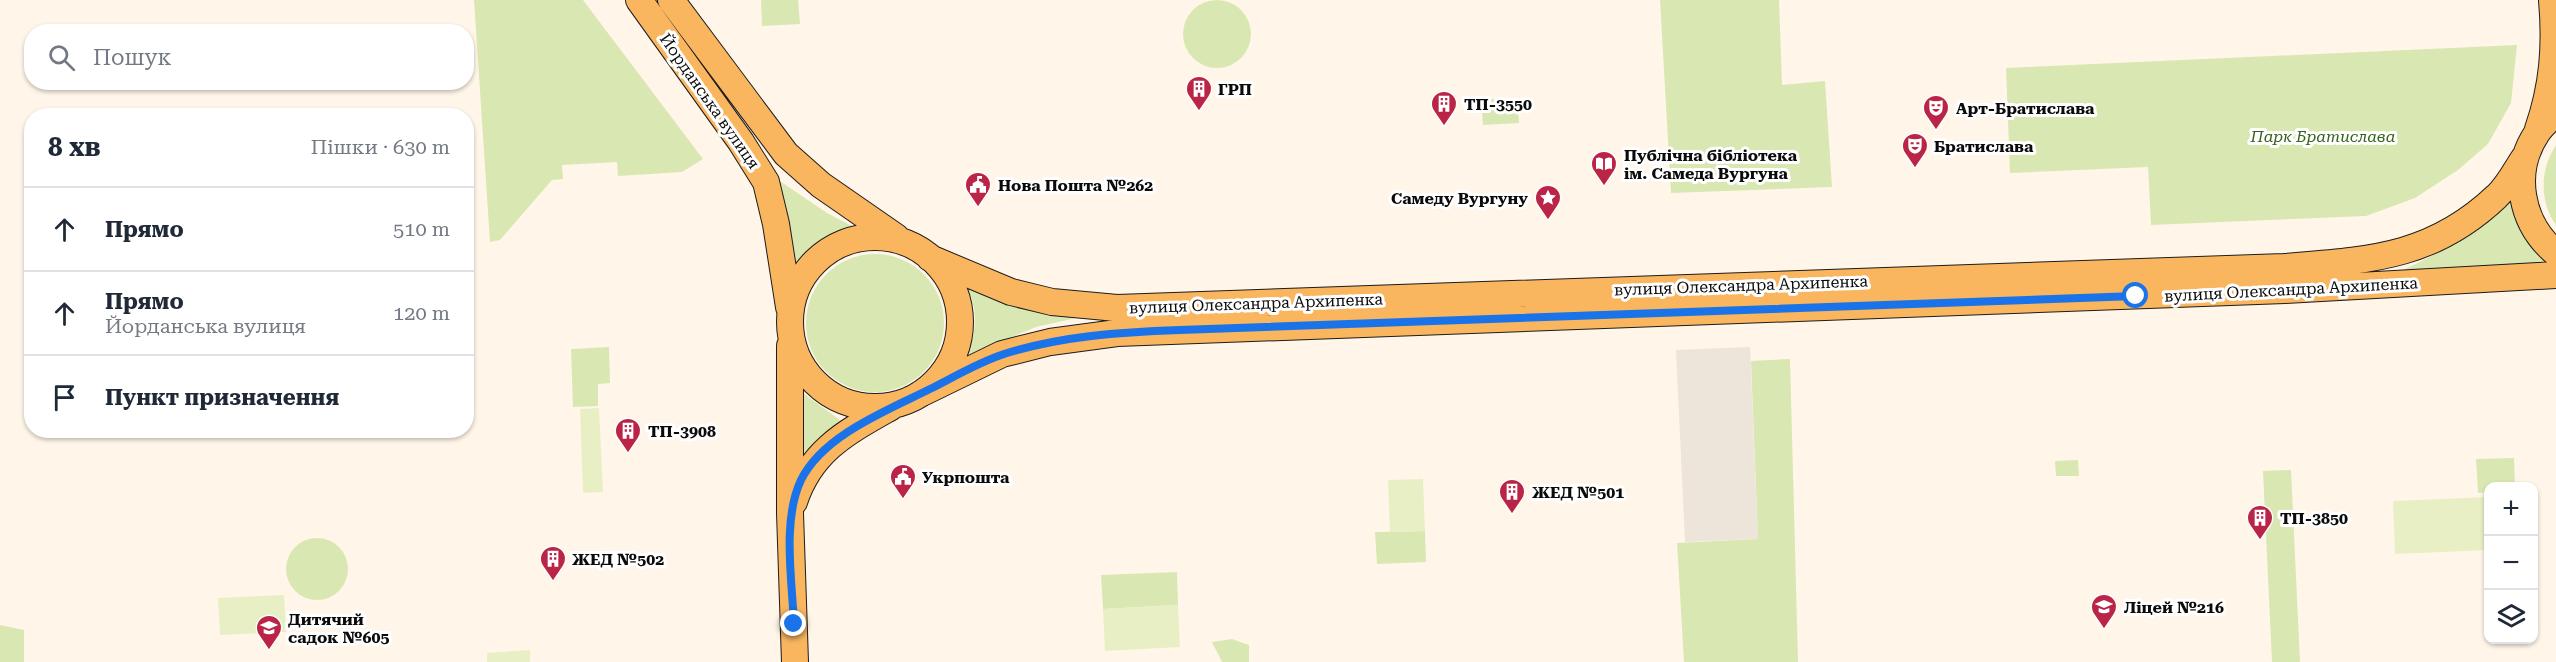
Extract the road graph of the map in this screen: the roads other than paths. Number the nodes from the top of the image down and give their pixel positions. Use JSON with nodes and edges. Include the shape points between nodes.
{"nodes":[{"id":1,"x":639,"y":0,"type":"edge"},
{"id":2,"x":671,"y":0,"type":"edge"},
{"id":3,"x":2552,"y":0,"type":"edge"},
{"id":4,"x":2556,"y":113,"type":"edge"},
{"id":5,"x":2537,"y":132,"type":"junction"},
{"id":6,"x":2524,"y":158,"type":"junction"},
{"id":7,"x":904,"y":243,"type":"junction"},
{"id":8,"x":2556,"y":253,"type":"edge"},
{"id":9,"x":930,"y":258,"type":"junction"},
{"id":10,"x":2556,"y":275,"type":"edge"},
{"id":11,"x":790,"y":320,"type":"junction"},
{"id":12,"x":922,"y":393,"type":"junction"},
{"id":13,"x":894,"y":405,"type":"junction"},
{"id":14,"x":790,"y":513,"type":"junction"},
{"id":15,"x":795,"y":662,"type":"edge"}],
"edges":[{"from":1,"to":11,"type":"main road","name":"Йорданська вулиця","via":[[766,182]]},
{"from":2,"to":7,"type":"main road","name":"Йорданська вулиця","via":[[786,154],[821,185]]},
{"from":3,"to":5,"type":"main road","via":[[2555,58]]},
{"from":4,"to":5,"type":"main road"},
{"from":5,"to":6,"type":"main road"},
{"from":6,"to":8,"type":"main road","via":[[2521,192],[2528,219],[2543,242]]},
{"from":6,"to":9,"type":"main road","name":"вулиця Олександра Архипенка","via":[[2499,195],[2444,235],[2404,252],[2369,260],[2284,267],[1118,308],[1052,302],[1011,292]]},
{"from":7,"to":9,"type":"main road"},
{"from":7,"to":11,"type":"main road","via":[[871,237],[837,246],[823,255],[800,280]]},
{"from":9,"to":12,"type":"main road","via":[[953,289],[960,327],[948,364]]},
{"from":10,"to":12,"type":"main road","name":"вулиця Олександра Архипенка","via":[[2285,290],[1117,333],[1050,342],[1002,354]]},
{"from":11,"to":13,"type":"main road","via":[[797,356],[813,381],[824,390],[850,403]]},
{"from":11,"to":14,"type":"main road","name":"Йорданська вулиця"},
{"from":12,"to":13,"type":"main road"},
{"from":13,"to":14,"type":"main road","name":"Йорданська вулиця","via":[[826,449],[802,478]]},
{"from":14,"to":15,"type":"main road","name":"Йорданська вулиця"}]}
